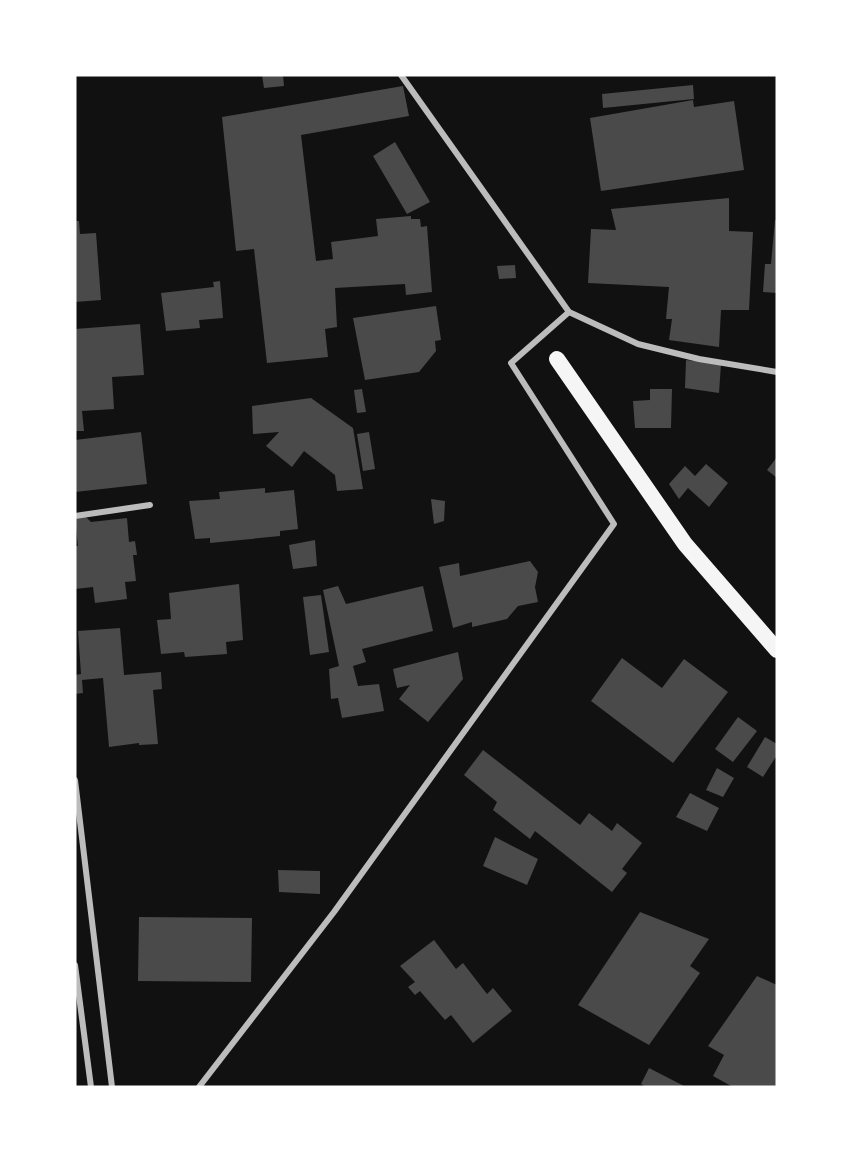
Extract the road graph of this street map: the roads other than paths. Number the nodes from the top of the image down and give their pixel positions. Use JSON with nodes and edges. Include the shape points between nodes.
{"nodes":[{"id":1,"x":401,"y":75,"type":"edge"},
{"id":2,"x":569,"y":312,"type":"junction"},
{"id":3,"x":557,"y":359,"type":"dead end"},
{"id":4,"x":777,"y":372,"type":"edge"},
{"id":5,"x":150,"y":505,"type":"dead end"},
{"id":6,"x":75,"y":516,"type":"edge"},
{"id":7,"x":777,"y":650,"type":"edge"},
{"id":8,"x":75,"y":780,"type":"edge"},
{"id":9,"x":75,"y":965,"type":"edge"},
{"id":10,"x":91,"y":1087,"type":"edge"},
{"id":11,"x":112,"y":1087,"type":"edge"},
{"id":12,"x":199,"y":1087,"type":"edge"}],
"edges":[{"from":1,"to":2,"type":"street"},
{"from":2,"to":4,"type":"street","via":[[638,344]]},
{"from":2,"to":12,"type":"street","via":[[511,363],[615,524],[334,912]]},
{"from":3,"to":7,"type":"highway","via":[[685,544]]},
{"from":5,"to":6,"type":"street"},
{"from":8,"to":11,"type":"street"},
{"from":9,"to":10,"type":"street"}]}
